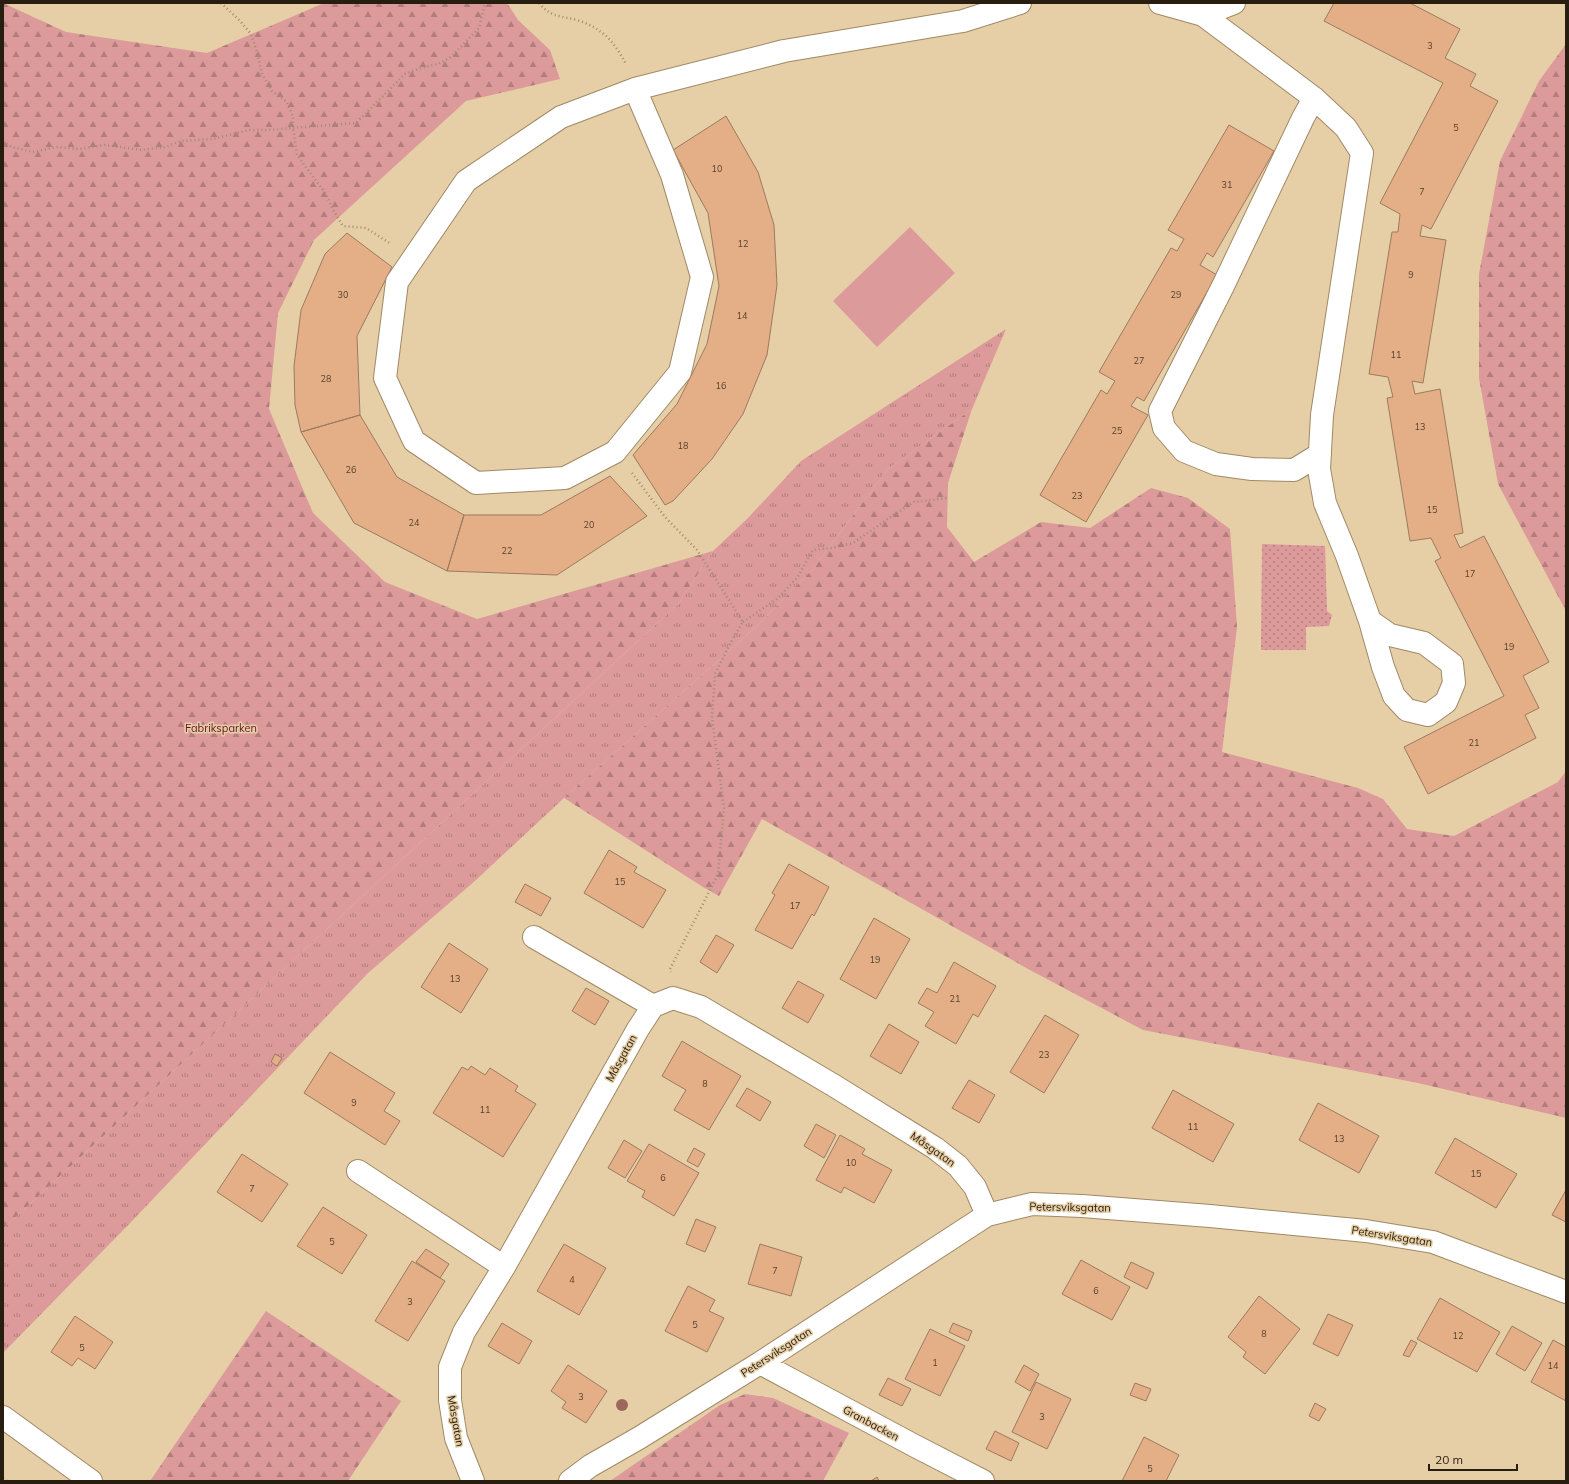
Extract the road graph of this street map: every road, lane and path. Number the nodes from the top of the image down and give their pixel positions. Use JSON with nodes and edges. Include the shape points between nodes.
{"nodes":[{"id":1,"x":221,"y":3,"type":"edge"},
{"id":2,"x":485,"y":3,"type":"edge"},
{"id":3,"x":539,"y":3,"type":"edge"},
{"id":4,"x":1020,"y":3,"type":"edge"},
{"id":5,"x":1160,"y":3,"type":"edge"},
{"id":6,"x":1234,"y":3,"type":"edge"},
{"id":7,"x":1203,"y":15,"type":"junction"},
{"id":8,"x":620,"y":52,"type":"dead end"},
{"id":9,"x":635,"y":89,"type":"junction"},
{"id":10,"x":1314,"y":98,"type":"junction"},
{"id":11,"x":293,"y":128,"type":"junction"},
{"id":12,"x":3,"y":142,"type":"edge"},
{"id":13,"x":411,"y":261,"type":"junction"},
{"id":14,"x":615,"y":452,"type":"junction"},
{"id":15,"x":1320,"y":454,"type":"junction"},
{"id":16,"x":947,"y":498,"type":"dead end"},
{"id":17,"x":1370,"y":621,"type":"dead end"},
{"id":18,"x":743,"y":622,"type":"junction"},
{"id":19,"x":534,"y":937,"type":"dead end"},
{"id":20,"x":673,"y":998,"type":"junction"},
{"id":21,"x":653,"y":1006,"type":"junction"},
{"id":22,"x":358,"y":1170,"type":"dead end"},
{"id":23,"x":987,"y":1215,"type":"junction"},
{"id":24,"x":504,"y":1267,"type":"junction"},
{"id":25,"x":1566,"y":1292,"type":"edge"},
{"id":26,"x":760,"y":1363,"type":"junction"},
{"id":27,"x":3,"y":1417,"type":"edge"},
{"id":28,"x":3,"y":1478,"type":"edge"},
{"id":29,"x":7,"y":1481,"type":"edge"},
{"id":30,"x":91,"y":1481,"type":"edge"},
{"id":31,"x":473,"y":1481,"type":"edge"},
{"id":32,"x":570,"y":1481,"type":"edge"},
{"id":33,"x":983,"y":1481,"type":"edge"}],
"edges":[{"from":1,"to":11,"type":"path","via":[[251,34],[262,74],[272,91],[286,101],[293,116]]},
{"from":2,"to":11,"type":"path","via":[[479,28],[451,58],[405,74],[356,123]]},
{"from":3,"to":8,"type":"path","via":[[545,11],[589,24],[600,30]]},
{"from":4,"to":9,"type":"street","via":[[963,21],[784,51]]},
{"from":5,"to":7,"type":"street"},
{"from":6,"to":7,"type":"street"},
{"from":7,"to":10,"type":"street"},
{"from":9,"to":13,"type":"street","via":[[561,117],[466,181]]},
{"from":9,"to":14,"type":"street","via":[[672,175],[702,277],[680,372]]},
{"from":10,"to":15,"type":"street","via":[[1346,128],[1362,153],[1322,415]]},
{"from":10,"to":15,"type":"street","via":[[1160,411],[1164,428],[1184,451],[1216,464],[1252,469],[1294,470]]},
{"from":11,"to":12,"type":"path","via":[[249,130],[213,140],[181,141],[166,147],[141,150],[105,145],[78,149],[56,147],[33,152]]},
{"from":11,"to":13,"type":"path","via":[[297,156],[326,194],[343,226],[366,228],[390,243]]},
{"from":13,"to":14,"type":"street","via":[[397,282],[385,378],[414,441],[476,483],[565,478]]},
{"from":14,"to":18,"type":"path","via":[[697,550]]},
{"from":15,"to":17,"type":"street","via":[[1319,469],[1325,503]]},
{"from":16,"to":18,"type":"path","via":[[914,502],[853,543],[813,550],[797,578],[777,599]]},
{"from":18,"to":20,"type":"path","via":[[715,674],[712,718],[724,808],[718,874],[670,969]]},
{"from":19,"to":21,"type":"street"},
{"from":20,"to":21,"type":"street"},
{"from":20,"to":23,"type":"street","name":"Måsgatan","via":[[701,1007],[934,1148],[958,1166],[975,1187]]},
{"from":21,"to":24,"type":"street","name":"Måsgatan"},
{"from":22,"to":24,"type":"street"},
{"from":23,"to":25,"type":"street","name":"Petersviksgatan","via":[[1032,1204],[1082,1206],[1366,1232],[1433,1242]]},
{"from":23,"to":26,"type":"street","name":"Petersviksgatan"},
{"from":24,"to":31,"type":"street","name":"Måsgatan","via":[[464,1332],[450,1367],[450,1400],[456,1438]]},
{"from":26,"to":32,"type":"street","name":"Petersviksgatan","via":[[590,1466]]},
{"from":26,"to":33,"type":"street","name":"Granbacken"},
{"from":27,"to":30,"type":"street"},
{"from":28,"to":29,"type":"path"}]}
